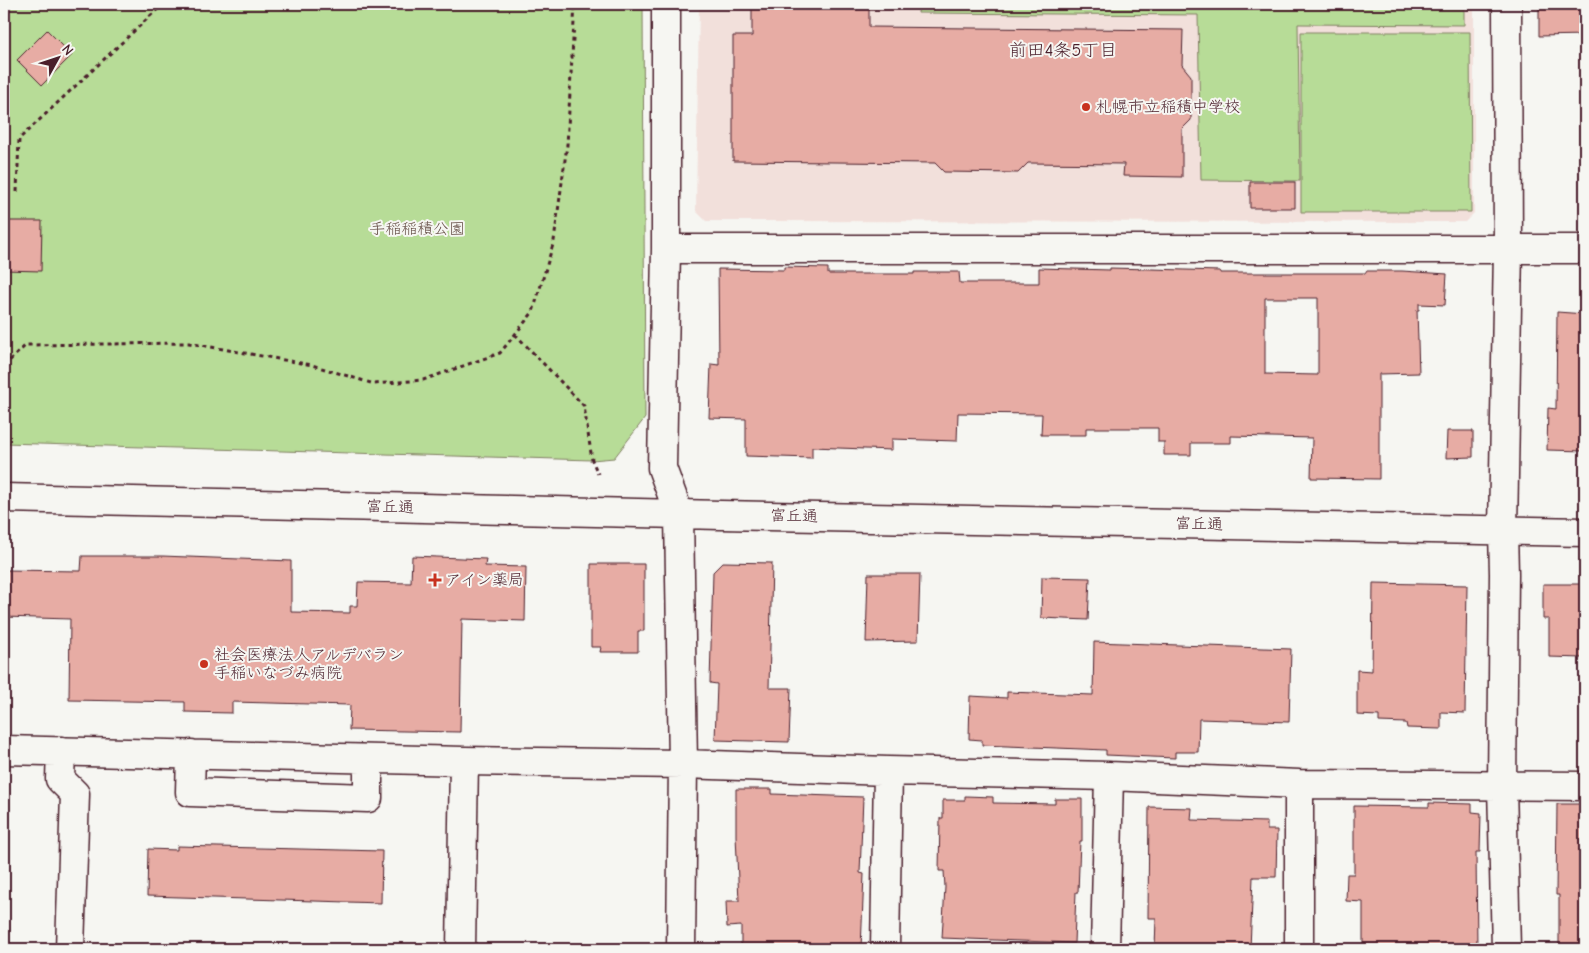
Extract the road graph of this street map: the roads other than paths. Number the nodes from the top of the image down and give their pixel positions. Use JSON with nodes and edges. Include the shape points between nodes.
{"nodes":[{"id":1,"x":666,"y":4,"type":"edge"},
{"id":2,"x":1507,"y":4,"type":"edge"},
{"id":3,"x":666,"y":249,"type":"junction"},
{"id":4,"x":1508,"y":249,"type":"junction"},
{"id":5,"x":1585,"y":249,"type":"edge"},
{"id":6,"x":4,"y":498,"type":"edge"},
{"id":7,"x":679,"y":514,"type":"junction"},
{"id":8,"x":1502,"y":530,"type":"junction"},
{"id":9,"x":1585,"y":532,"type":"edge"},
{"id":10,"x":4,"y":750,"type":"edge"},
{"id":11,"x":61,"y":751,"type":"junction"},
{"id":12,"x":191,"y":754,"type":"junction"},
{"id":13,"x":368,"y":759,"type":"junction"},
{"id":14,"x":464,"y":761,"type":"junction"},
{"id":15,"x":683,"y":764,"type":"junction"},
{"id":16,"x":888,"y":771,"type":"junction"},
{"id":17,"x":1109,"y":776,"type":"junction"},
{"id":18,"x":1299,"y":784,"type":"junction"},
{"id":19,"x":1502,"y":786,"type":"junction"},
{"id":20,"x":1585,"y":786,"type":"edge"},
{"id":21,"x":70,"y":949,"type":"edge"},
{"id":22,"x":462,"y":949,"type":"edge"},
{"id":23,"x":681,"y":949,"type":"edge"},
{"id":24,"x":885,"y":949,"type":"edge"},
{"id":25,"x":1105,"y":949,"type":"edge"},
{"id":26,"x":1299,"y":949,"type":"edge"},
{"id":27,"x":1506,"y":949,"type":"edge"}],
"edges":[{"from":1,"to":3,"type":"street"},
{"from":2,"to":4,"type":"street"},
{"from":3,"to":4,"type":"street"},
{"from":3,"to":7,"type":"street","via":[[662,468]]},
{"from":4,"to":5,"type":"street"},
{"from":4,"to":8,"type":"street"},
{"from":6,"to":7,"type":"street","name":"富丘通"},
{"from":7,"to":8,"type":"street","name":"富丘通"},
{"from":7,"to":15,"type":"street"},
{"from":8,"to":9,"type":"street","name":"富丘通"},
{"from":8,"to":19,"type":"street"},
{"from":10,"to":11,"type":"street"},
{"from":11,"to":12,"type":"street"},
{"from":11,"to":21,"type":"street","via":[[60,779],[75,794]]},
{"from":12,"to":13,"type":"street"},
{"from":12,"to":13,"type":"street","via":[[190,792],[368,798]]},
{"from":13,"to":14,"type":"street"},
{"from":14,"to":15,"type":"street"},
{"from":14,"to":22,"type":"street"},
{"from":15,"to":16,"type":"street"},
{"from":15,"to":23,"type":"street"},
{"from":16,"to":17,"type":"street"},
{"from":16,"to":24,"type":"street"},
{"from":17,"to":18,"type":"street"},
{"from":17,"to":25,"type":"street"},
{"from":18,"to":19,"type":"street"},
{"from":18,"to":26,"type":"street"},
{"from":19,"to":20,"type":"street"},
{"from":19,"to":27,"type":"street"}]}
